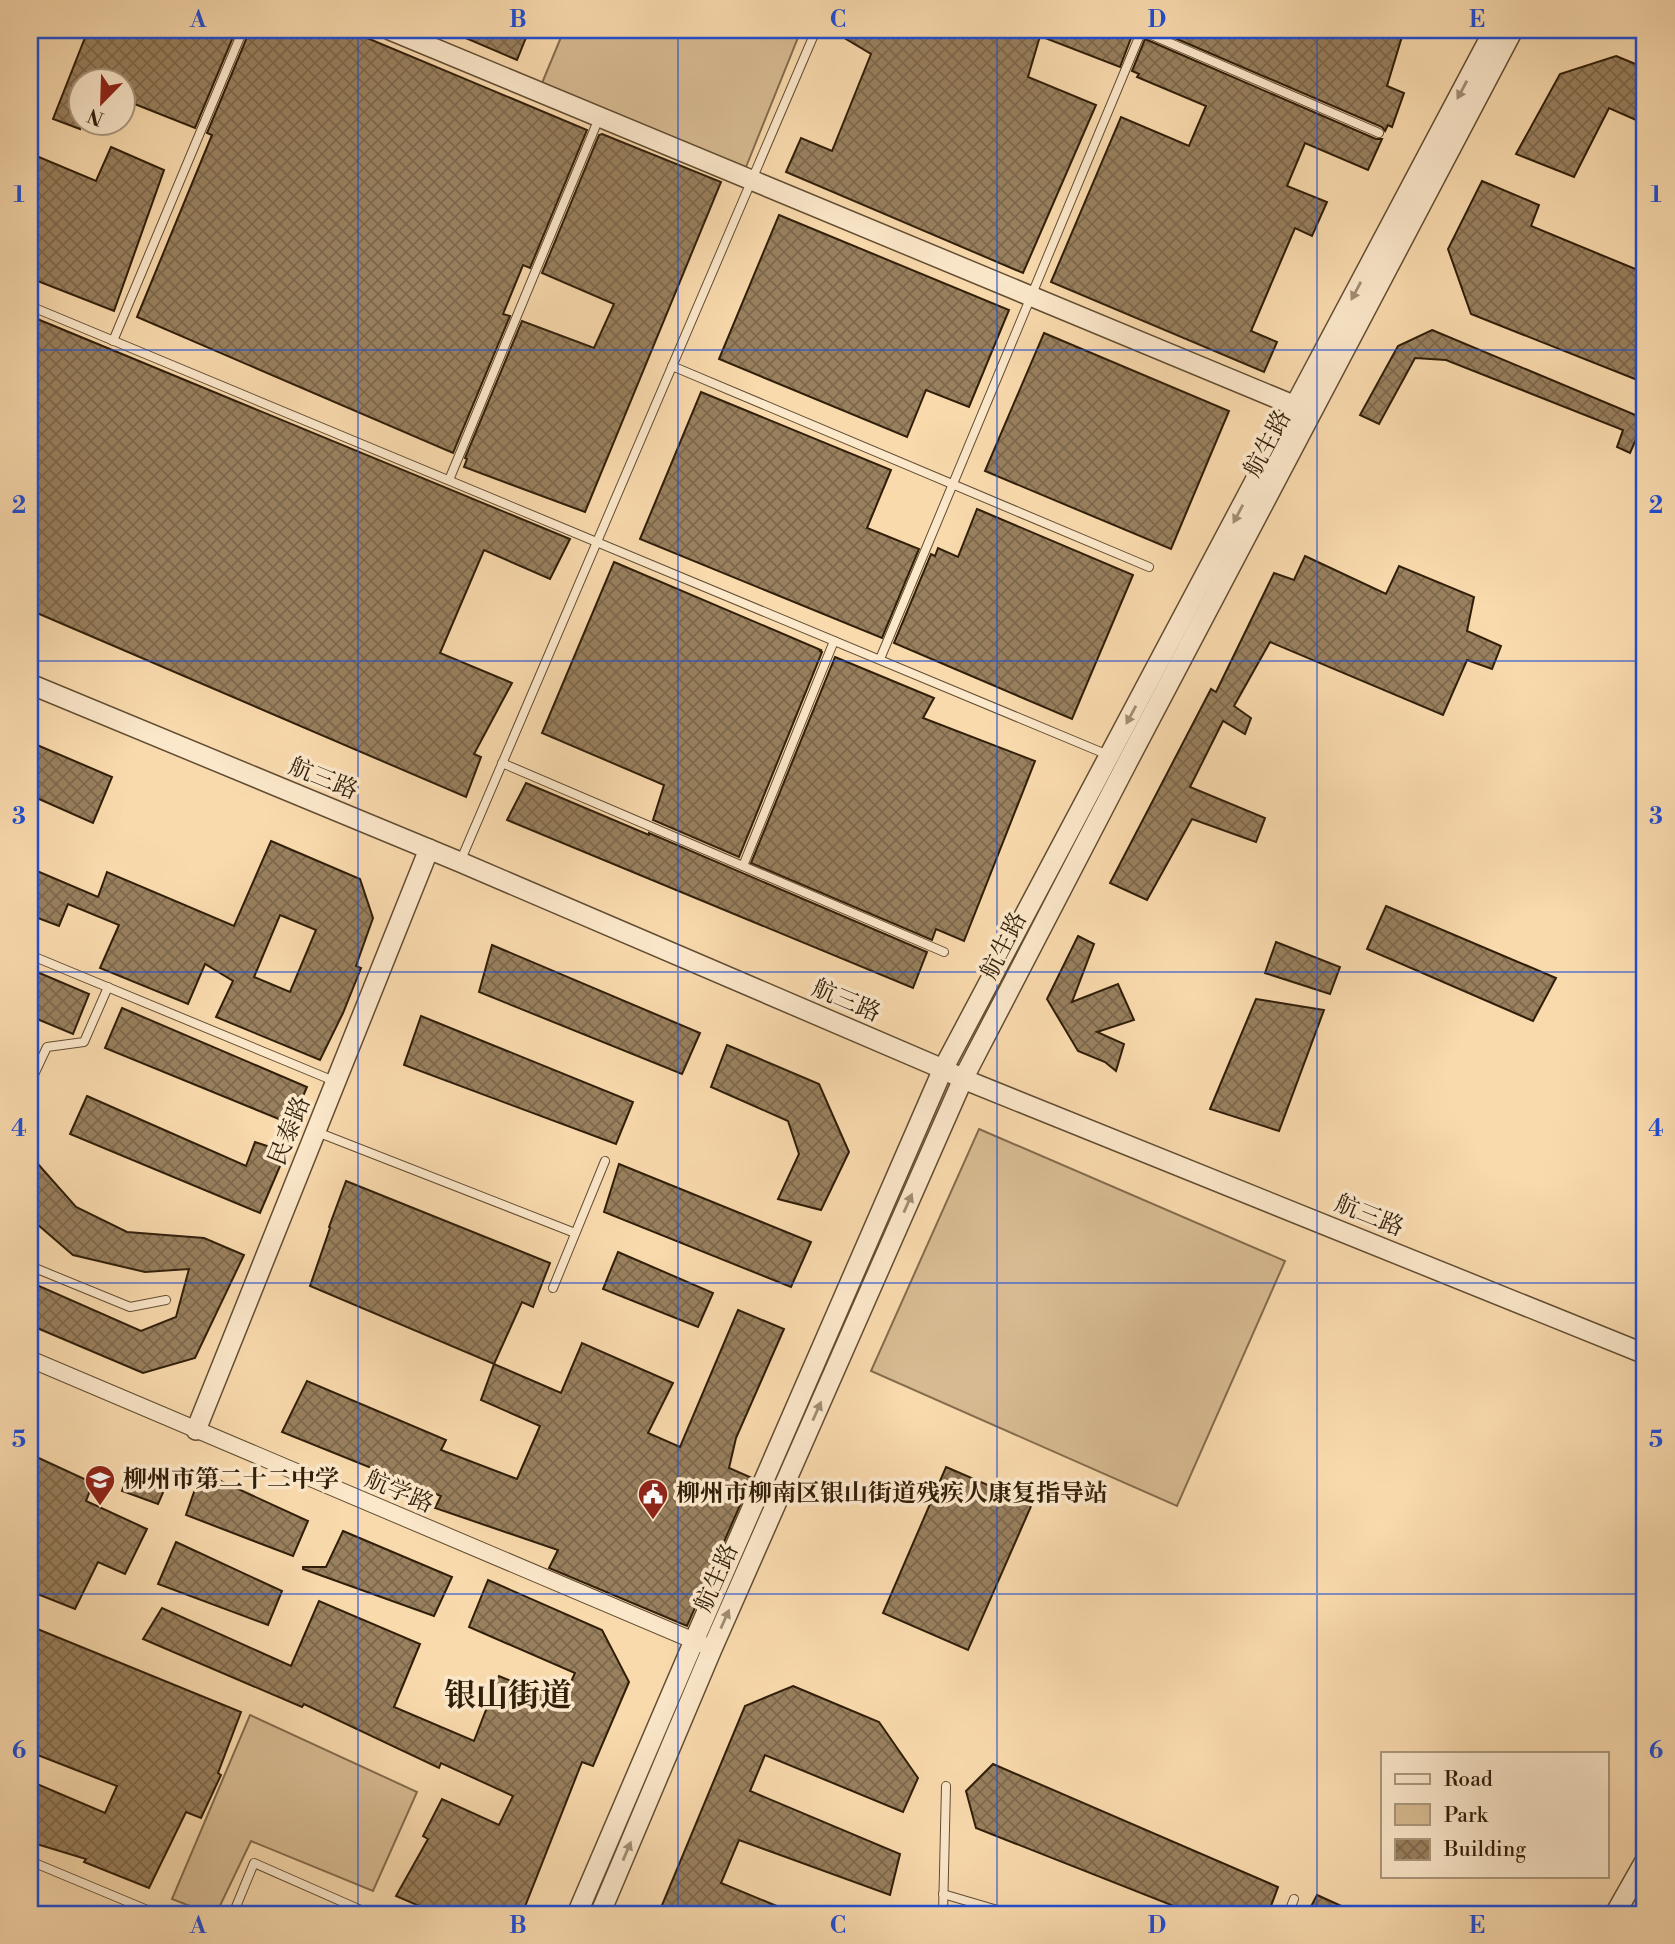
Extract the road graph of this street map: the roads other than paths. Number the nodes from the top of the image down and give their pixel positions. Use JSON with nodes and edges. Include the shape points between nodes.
{"nodes":[{"id":1,"x":243,"y":30,"type":"edge"},
{"id":2,"x":390,"y":30,"type":"edge"},
{"id":3,"x":816,"y":30,"type":"edge"},
{"id":4,"x":1141,"y":30,"type":"edge"},
{"id":5,"x":1494,"y":30,"type":"edge"},
{"id":6,"x":1513,"y":30,"type":"edge"},
{"id":7,"x":600,"y":117,"type":"junction"},
{"id":8,"x":1379,"y":133,"type":"dead end"},
{"id":9,"x":752,"y":180,"type":"junction"},
{"id":10,"x":1031,"y":296,"type":"junction"},
{"id":11,"x":30,"y":306,"type":"edge"},
{"id":12,"x":113,"y":341,"type":"junction"},
{"id":13,"x":672,"y":366,"type":"junction"},
{"id":14,"x":1304,"y":409,"type":"junction"},
{"id":15,"x":449,"y":480,"type":"junction"},
{"id":16,"x":952,"y":484,"type":"junction"},
{"id":17,"x":597,"y":542,"type":"junction"},
{"id":18,"x":1149,"y":567,"type":"dead end"},
{"id":19,"x":834,"y":641,"type":"junction"},
{"id":20,"x":880,"y":659,"type":"junction"},
{"id":21,"x":30,"y":684,"type":"edge"},
{"id":22,"x":1118,"y":759,"type":"junction"},
{"id":23,"x":502,"y":763,"type":"junction"},
{"id":24,"x":429,"y":849,"type":"junction"},
{"id":25,"x":460,"y":862,"type":"junction"},
{"id":26,"x":743,"y":866,"type":"junction"},
{"id":27,"x":944,"y":952,"type":"dead end"},
{"id":28,"x":30,"y":955,"type":"edge"},
{"id":29,"x":108,"y":987,"type":"junction"},
{"id":30,"x":943,"y":1069,"type":"junction"},
{"id":31,"x":963,"y":1079,"type":"junction"},
{"id":32,"x":336,"y":1081,"type":"junction"},
{"id":33,"x":30,"y":1083,"type":"edge"},
{"id":34,"x":316,"y":1132,"type":"junction"},
{"id":35,"x":605,"y":1161,"type":"dead end"},
{"id":36,"x":575,"y":1233,"type":"junction"},
{"id":37,"x":30,"y":1266,"type":"edge"},
{"id":38,"x":553,"y":1288,"type":"dead end"},
{"id":39,"x":166,"y":1300,"type":"dead end"},
{"id":40,"x":1645,"y":1354,"type":"edge"},
{"id":41,"x":30,"y":1359,"type":"edge"},
{"id":42,"x":196,"y":1430,"type":"junction"},
{"id":43,"x":694,"y":1641,"type":"junction"},
{"id":44,"x":712,"y":1649,"type":"junction"},
{"id":45,"x":946,"y":1786,"type":"dead end"},
{"id":46,"x":30,"y":1861,"type":"edge"},
{"id":47,"x":1645,"y":1861,"type":"edge"},
{"id":48,"x":943,"y":1894,"type":"junction"},
{"id":49,"x":1294,"y":1899,"type":"dead end"},
{"id":50,"x":157,"y":1914,"type":"edge"},
{"id":51,"x":233,"y":1914,"type":"edge"},
{"id":52,"x":370,"y":1914,"type":"edge"},
{"id":53,"x":577,"y":1914,"type":"edge"},
{"id":54,"x":600,"y":1914,"type":"edge"},
{"id":55,"x":943,"y":1914,"type":"edge"},
{"id":56,"x":1011,"y":1914,"type":"edge"},
{"id":57,"x":1288,"y":1914,"type":"edge"},
{"id":58,"x":1615,"y":1914,"type":"edge"}],
"edges":[{"from":1,"to":12,"type":"lane"},
{"from":2,"to":7,"type":"street"},
{"from":3,"to":9,"type":"lane"},
{"from":4,"to":8,"type":"lane"},
{"from":4,"to":10,"type":"lane"},
{"from":5,"to":14,"type":"street","one_way":true},
{"from":6,"to":14,"type":"street","name":"航生路"},
{"from":7,"to":9,"type":"street"},
{"from":7,"to":15,"type":"lane"},
{"from":9,"to":10,"type":"street"},
{"from":9,"to":13,"type":"lane"},
{"from":10,"to":14,"type":"street"},
{"from":10,"to":16,"type":"lane"},
{"from":11,"to":12,"type":"lane"},
{"from":12,"to":15,"type":"lane"},
{"from":13,"to":16,"type":"lane"},
{"from":13,"to":17,"type":"lane"},
{"from":14,"to":22,"type":"street","name":"航生路"},
{"from":15,"to":17,"type":"lane"},
{"from":16,"to":18,"type":"lane"},
{"from":16,"to":20,"type":"lane"},
{"from":17,"to":19,"type":"lane"},
{"from":17,"to":23,"type":"lane"},
{"from":19,"to":20,"type":"lane"},
{"from":19,"to":26,"type":"lane"},
{"from":20,"to":22,"type":"lane"},
{"from":21,"to":24,"type":"street","name":"航三路"},
{"from":22,"to":30,"type":"street"},
{"from":22,"to":31,"type":"street","name":"航生路"},
{"from":23,"to":25,"type":"lane"},
{"from":23,"to":26,"type":"lane"},
{"from":24,"to":25,"type":"street","name":"航三路"},
{"from":24,"to":32,"type":"street","name":"民泰路"},
{"from":25,"to":30,"type":"street","name":"航三路"},
{"from":26,"to":27,"type":"lane"},
{"from":28,"to":29,"type":"lane"},
{"from":29,"to":32,"type":"lane"},
{"from":29,"to":33,"type":"lane","via":[[84,1042],[47,1047]]},
{"from":30,"to":31,"type":"street","name":"航三路"},
{"from":30,"to":43,"type":"street"},
{"from":31,"to":40,"type":"street","name":"航三路"},
{"from":44,"to":31,"type":"street","name":"航生路","one_way":true},
{"from":32,"to":34,"type":"street","name":"民泰路"},
{"from":34,"to":36,"type":"lane"},
{"from":34,"to":42,"type":"street","name":"民泰路"},
{"from":35,"to":36,"type":"lane"},
{"from":36,"to":38,"type":"lane"},
{"from":37,"to":39,"type":"lane","via":[[130,1307]]},
{"from":41,"to":42,"type":"street","name":"航学路"},
{"from":42,"to":43,"type":"street","name":"航学路"},
{"from":43,"to":44,"type":"street","name":"航学路"},
{"from":43,"to":53,"type":"street"},
{"from":54,"to":44,"type":"street","name":"航生路","one_way":true},
{"from":45,"to":48,"type":"lane"},
{"from":46,"to":50,"type":"lane"},
{"from":47,"to":58,"type":"street"},
{"from":48,"to":55,"type":"lane"},
{"from":48,"to":56,"type":"lane"},
{"from":49,"to":57,"type":"lane"},
{"from":51,"to":52,"type":"lane","via":[[254,1863]]}]}
